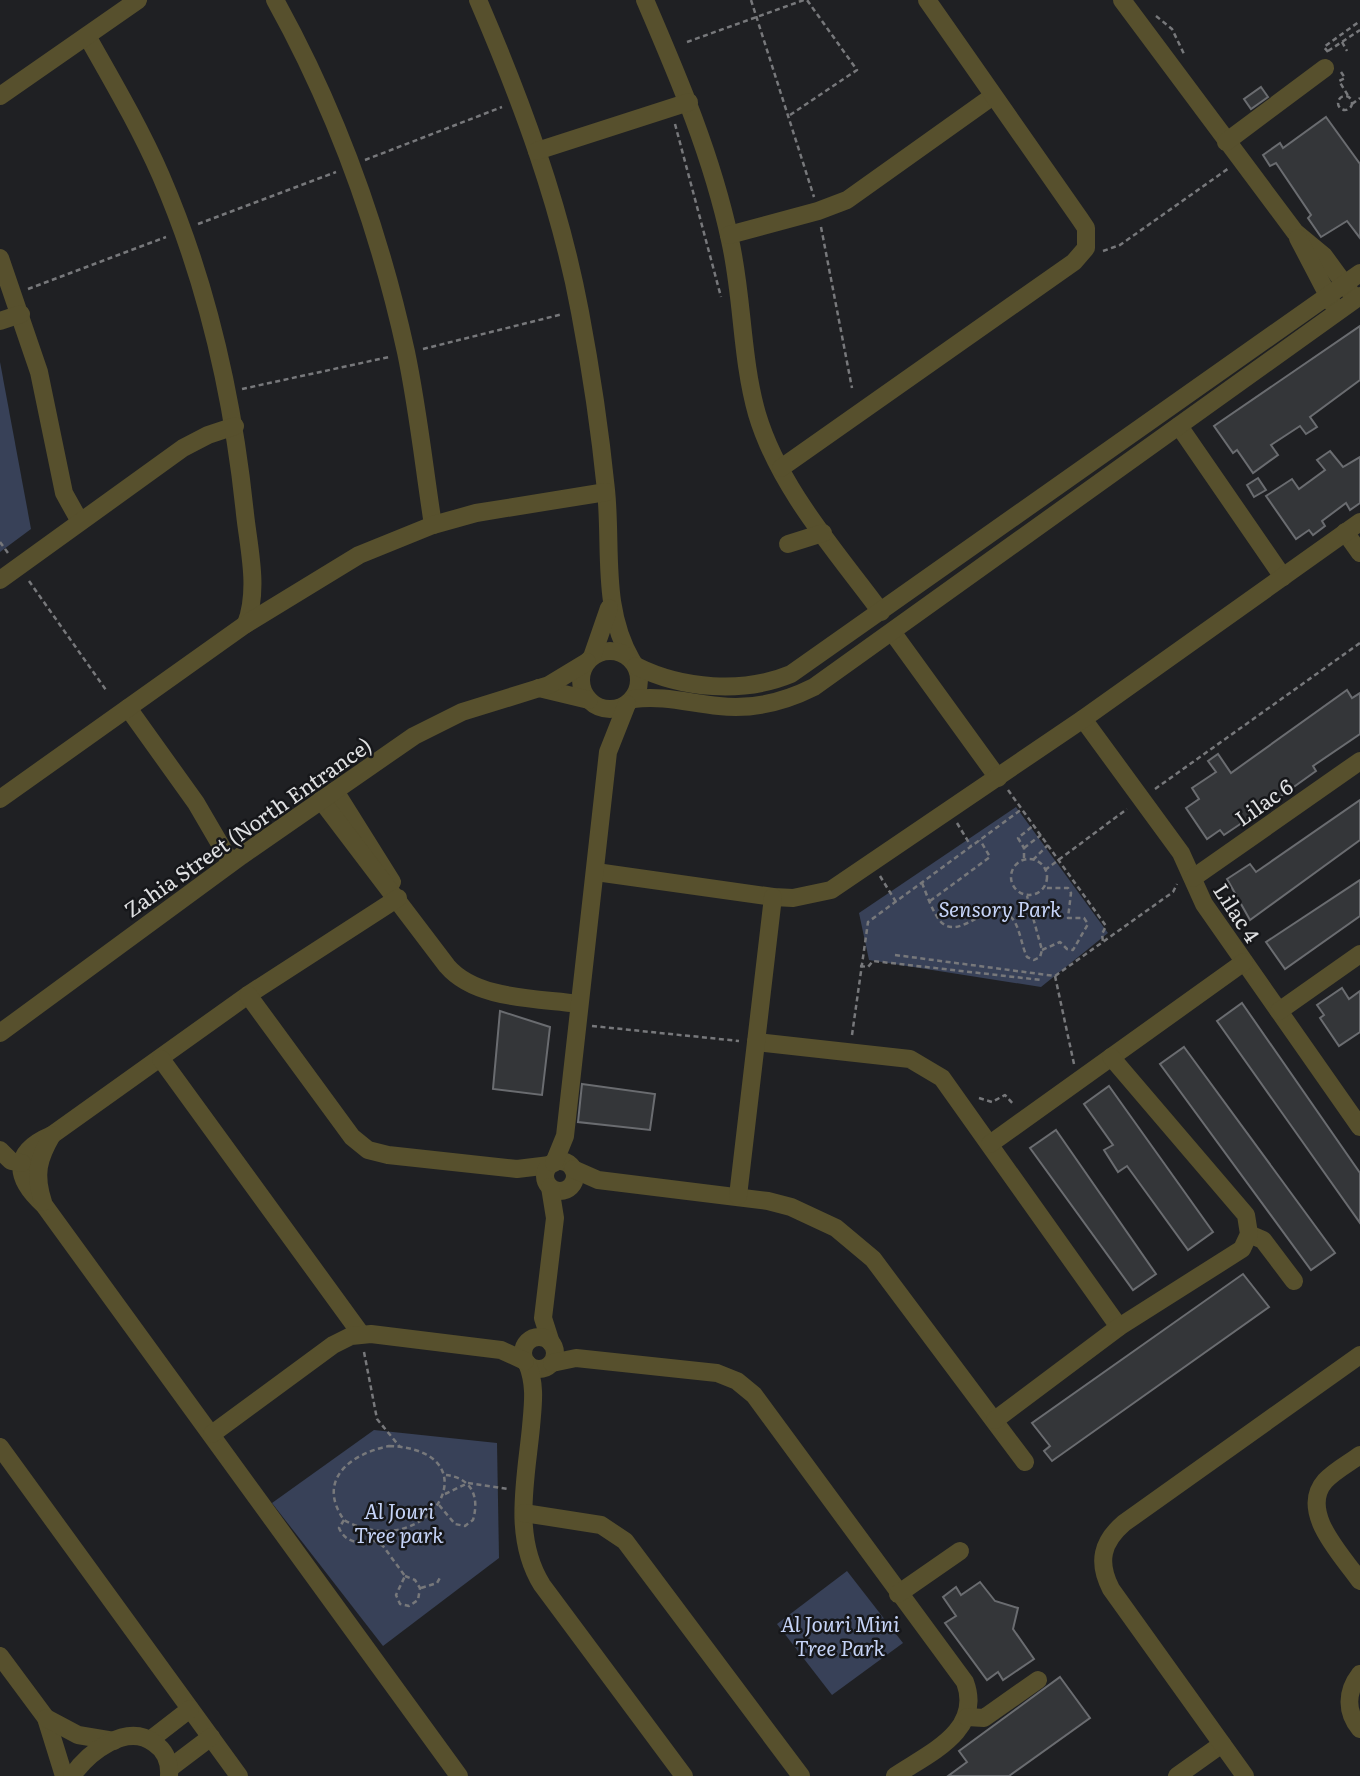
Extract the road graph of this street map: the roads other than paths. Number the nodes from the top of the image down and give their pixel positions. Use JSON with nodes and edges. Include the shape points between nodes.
{"nodes":[{"id":1,"x":138,"y":0,"type":"edge"},
{"id":2,"x":275,"y":0,"type":"edge"},
{"id":3,"x":478,"y":0,"type":"edge"},
{"id":4,"x":645,"y":0,"type":"edge"},
{"id":5,"x":927,"y":0,"type":"edge"},
{"id":6,"x":1122,"y":0,"type":"edge"},
{"id":7,"x":87,"y":36,"type":"junction"},
{"id":8,"x":1331,"y":62,"type":"road end"},
{"id":9,"x":0,"y":96,"type":"edge"},
{"id":10,"x":993,"y":96,"type":"junction"},
{"id":11,"x":689,"y":102,"type":"junction"},
{"id":12,"x":1226,"y":142,"type":"junction"},
{"id":13,"x":537,"y":151,"type":"junction"},
{"id":14,"x":1295,"y":232,"type":"junction"},
{"id":15,"x":729,"y":235,"type":"junction"},
{"id":16,"x":0,"y":258,"type":"edge"},
{"id":17,"x":1352,"y":278,"type":"edge"},
{"id":18,"x":1327,"y":295,"type":"junction"},
{"id":19,"x":1358,"y":298,"type":"edge"},
{"id":20,"x":1338,"y":311,"type":"junction"},
{"id":21,"x":21,"y":314,"type":"junction"},
{"id":22,"x":0,"y":321,"type":"edge"},
{"id":23,"x":235,"y":426,"type":"junction"},
{"id":24,"x":1179,"y":426,"type":"junction"},
{"id":25,"x":781,"y":468,"type":"junction"},
{"id":26,"x":606,"y":492,"type":"junction"},
{"id":27,"x":79,"y":520,"type":"junction"},
{"id":28,"x":433,"y":525,"type":"junction"},
{"id":29,"x":1353,"y":527,"type":"edge"},
{"id":30,"x":823,"y":533,"type":"junction"},
{"id":31,"x":788,"y":544,"type":"dead end"},
{"id":32,"x":1360,"y":553,"type":"edge"},
{"id":33,"x":252,"y":575,"type":"junction"},
{"id":34,"x":1283,"y":577,"type":"junction"},
{"id":35,"x":0,"y":580,"type":"edge"},
{"id":36,"x":916,"y":586,"type":"junction"},
{"id":37,"x":289,"y":596,"type":"junction"},
{"id":38,"x":610,"y":601,"type":"junction"},
{"id":39,"x":930,"y":606,"type":"junction"},
{"id":40,"x":881,"y":612,"type":"junction"},
{"id":41,"x":246,"y":624,"type":"junction"},
{"id":42,"x":893,"y":633,"type":"junction"},
{"id":43,"x":589,"y":660,"type":"junction"},
{"id":44,"x":634,"y":663,"type":"junction"},
{"id":45,"x":538,"y":688,"type":"junction"},
{"id":46,"x":591,"y":702,"type":"junction"},
{"id":47,"x":630,"y":702,"type":"junction"},
{"id":48,"x":128,"y":708,"type":"junction"},
{"id":49,"x":1083,"y":719,"type":"junction"},
{"id":50,"x":608,"y":752,"type":"junction"},
{"id":51,"x":1360,"y":761,"type":"edge"},
{"id":52,"x":998,"y":778,"type":"junction"},
{"id":53,"x":328,"y":795,"type":"junction"},
{"id":54,"x":0,"y":799,"type":"edge"},
{"id":55,"x":236,"y":859,"type":"junction"},
{"id":56,"x":596,"y":872,"type":"junction"},
{"id":57,"x":1186,"y":880,"type":"junction"},
{"id":58,"x":773,"y":897,"type":"junction"},
{"id":59,"x":398,"y":898,"type":"junction"},
{"id":60,"x":1360,"y":954,"type":"edge"},
{"id":61,"x":1244,"y":962,"type":"junction"},
{"id":62,"x":248,"y":995,"type":"junction"},
{"id":63,"x":579,"y":1004,"type":"junction"},
{"id":64,"x":1279,"y":1011,"type":"junction"},
{"id":65,"x":0,"y":1033,"type":"edge"},
{"id":66,"x":756,"y":1042,"type":"junction"},
{"id":67,"x":1111,"y":1057,"type":"junction"},
{"id":68,"x":161,"y":1059,"type":"junction"},
{"id":69,"x":1360,"y":1127,"type":"edge"},
{"id":70,"x":52,"y":1135,"type":"junction"},
{"id":71,"x":990,"y":1144,"type":"junction"},
{"id":72,"x":0,"y":1150,"type":"edge"},
{"id":73,"x":22,"y":1163,"type":"junction"},
{"id":74,"x":561,"y":1176,"type":"junction"},
{"id":75,"x":738,"y":1196,"type":"junction"},
{"id":76,"x":1230,"y":1199,"type":"junction"},
{"id":77,"x":44,"y":1205,"type":"junction"},
{"id":78,"x":1249,"y":1234,"type":"junction"},
{"id":79,"x":1216,"y":1262,"type":"junction"},
{"id":80,"x":1294,"y":1281,"type":"dead end"},
{"id":81,"x":543,"y":1318,"type":"junction"},
{"id":82,"x":1119,"y":1327,"type":"junction"},
{"id":83,"x":361,"y":1334,"type":"junction"},
{"id":84,"x":527,"y":1352,"type":"junction"},
{"id":85,"x":551,"y":1354,"type":"junction"},
{"id":86,"x":1360,"y":1355,"type":"edge"},
{"id":87,"x":535,"y":1391,"type":"junction"},
{"id":88,"x":995,"y":1420,"type":"junction"},
{"id":89,"x":212,"y":1434,"type":"junction"},
{"id":90,"x":0,"y":1447,"type":"edge"},
{"id":91,"x":1360,"y":1455,"type":"edge"},
{"id":92,"x":1025,"y":1462,"type":"dead end"},
{"id":93,"x":524,"y":1513,"type":"junction"},
{"id":94,"x":960,"y":1551,"type":"dead end"},
{"id":95,"x":1360,"y":1581,"type":"edge"},
{"id":96,"x":898,"y":1594,"type":"junction"},
{"id":97,"x":0,"y":1656,"type":"edge"},
{"id":98,"x":1360,"y":1674,"type":"edge"},
{"id":99,"x":1038,"y":1680,"type":"dead end"},
{"id":100,"x":190,"y":1709,"type":"junction"},
{"id":101,"x":967,"y":1717,"type":"junction"},
{"id":102,"x":46,"y":1718,"type":"junction"},
{"id":103,"x":1360,"y":1729,"type":"edge"},
{"id":104,"x":211,"y":1737,"type":"junction"},
{"id":105,"x":150,"y":1740,"type":"junction"},
{"id":106,"x":114,"y":1741,"type":"junction"},
{"id":107,"x":1222,"y":1744,"type":"junction"},
{"id":108,"x":169,"y":1772,"type":"edge"},
{"id":109,"x":64,"y":1776,"type":"edge"},
{"id":110,"x":72,"y":1776,"type":"edge"},
{"id":111,"x":239,"y":1776,"type":"edge"},
{"id":112,"x":458,"y":1776,"type":"edge"},
{"id":113,"x":684,"y":1776,"type":"edge"},
{"id":114,"x":800,"y":1776,"type":"edge"},
{"id":115,"x":895,"y":1776,"type":"edge"},
{"id":116,"x":1177,"y":1776,"type":"edge"},
{"id":117,"x":1245,"y":1776,"type":"edge"}],
"edges":[{"from":1,"to":7,"type":"street"},
{"from":2,"to":28,"type":"street","via":[[315,76],[353,165],[406,353]]},
{"from":3,"to":13,"type":"street"},
{"from":4,"to":11,"type":"street"},
{"from":5,"to":10,"type":"street"},
{"from":6,"to":12,"type":"street"},
{"from":7,"to":9,"type":"street"},
{"from":7,"to":23,"type":"street","via":[[149,150],[182,231],[208,307]]},
{"from":8,"to":12,"type":"street"},
{"from":10,"to":15,"type":"street","via":[[854,195],[818,211]]},
{"from":10,"to":25,"type":"street","via":[[1086,228],[1086,248],[1073,262]]},
{"from":11,"to":13,"type":"street"},
{"from":11,"to":15,"type":"street"},
{"from":12,"to":14,"type":"street"},
{"from":13,"to":26,"type":"street","via":[[580,310]]},
{"from":14,"to":17,"type":"street"},
{"from":14,"to":18,"type":"street"},
{"from":15,"to":25,"type":"street","via":[[757,414]]},
{"from":16,"to":21,"type":"street"},
{"from":17,"to":18,"type":"street"},
{"from":17,"to":19,"type":"street"},
{"from":18,"to":20,"type":"street"},
{"from":18,"to":36,"type":"street"},
{"from":19,"to":20,"type":"street"},
{"from":20,"to":24,"type":"street"},
{"from":21,"to":22,"type":"street"},
{"from":21,"to":27,"type":"street","via":[[47,402],[64,493]]},
{"from":23,"to":27,"type":"street","via":[[183,448]]},
{"from":23,"to":33,"type":"street"},
{"from":24,"to":34,"type":"street"},
{"from":24,"to":39,"type":"street"},
{"from":25,"to":30,"type":"street"},
{"from":26,"to":28,"type":"street","via":[[519,504]]},
{"from":26,"to":38,"type":"street"},
{"from":27,"to":35,"type":"street"},
{"from":28,"to":37,"type":"street","via":[[359,555]]},
{"from":29,"to":32,"type":"street"},
{"from":29,"to":34,"type":"street"},
{"from":30,"to":31,"type":"street"},
{"from":30,"to":40,"type":"street"},
{"from":33,"to":37,"type":"street","via":[[267,588]]},
{"from":33,"to":41,"type":"street","via":[[253,600]]},
{"from":34,"to":49,"type":"street"},
{"from":36,"to":39,"type":"street"},
{"from":36,"to":40,"type":"street"},
{"from":37,"to":41,"type":"street"},
{"from":38,"to":43,"type":"street","via":[[606,625]]},
{"from":38,"to":44,"type":"street","via":[[620,638]]},
{"from":39,"to":42,"type":"street"},
{"from":40,"to":44,"type":"street","via":[[805,666],[760,684],[727,687],[675,679]]},
{"from":41,"to":48,"type":"street"},
{"from":42,"to":47,"type":"street","via":[[814,687],[777,702],[738,708],[666,697]]},
{"from":42,"to":52,"type":"street"},
{"from":43,"to":44,"type":"street","via":[[612,651]]},
{"from":43,"to":45,"type":"street","name":"Zahia Street (North Entrance)"},
{"from":43,"to":46,"type":"street","via":[[581,677]]},
{"from":44,"to":47,"type":"street","via":[[640,683]]},
{"from":45,"to":46,"type":"street"},
{"from":45,"to":53,"type":"street","name":"Zahia Street (North Entrance)","via":[[437,723]]},
{"from":46,"to":47,"type":"street","via":[[610,709]]},
{"from":46,"to":50,"type":"street"},
{"from":47,"to":50,"type":"street"},
{"from":48,"to":54,"type":"street"},
{"from":48,"to":55,"type":"street"},
{"from":49,"to":52,"type":"street"},
{"from":49,"to":57,"type":"street","name":"Lilac 4","via":[[1181,853]]},
{"from":50,"to":56,"type":"street"},
{"from":51,"to":57,"type":"street","name":"Lilac 6"},
{"from":52,"to":58,"type":"street","via":[[831,890],[813,896]]},
{"from":53,"to":55,"type":"street","name":"Zahia Street (North Entrance)"},
{"from":53,"to":59,"type":"street","via":[[382,862]]},
{"from":55,"to":65,"type":"street","name":"Zahia Street (North Entrance)"},
{"from":56,"to":58,"type":"street"},
{"from":56,"to":63,"type":"street"},
{"from":57,"to":61,"type":"street","name":"Lilac 4"},
{"from":58,"to":66,"type":"street"},
{"from":59,"to":62,"type":"street"},
{"from":59,"to":63,"type":"street","via":[[461,980],[480,989]]},
{"from":60,"to":64,"type":"street"},
{"from":61,"to":64,"type":"street","name":"Lilac 4"},
{"from":61,"to":67,"type":"street"},
{"from":62,"to":68,"type":"street"},
{"from":62,"to":74,"type":"street","via":[[359,1144],[378,1153]]},
{"from":63,"to":74,"type":"street"},
{"from":64,"to":69,"type":"street","name":"Lilac 4"},
{"from":66,"to":71,"type":"street","via":[[910,1059],[932,1070]]},
{"from":66,"to":75,"type":"street"},
{"from":67,"to":71,"type":"street","via":[[1072,1072]]},
{"from":67,"to":76,"type":"street"},
{"from":68,"to":70,"type":"street"},
{"from":68,"to":83,"type":"street"},
{"from":70,"to":73,"type":"street","via":[[34,1143]]},
{"from":70,"to":77,"type":"street","via":[[37,1165]]},
{"from":71,"to":82,"type":"street"},
{"from":72,"to":73,"type":"street","via":[[11,1161]]},
{"from":73,"to":77,"type":"street","via":[[26,1187]]},
{"from":74,"to":75,"type":"street"},
{"from":74,"to":81,"type":"street"},
{"from":75,"to":88,"type":"street","via":[[803,1212],[855,1242],[889,1277]]},
{"from":76,"to":78,"type":"street","via":[[1246,1215]]},
{"from":76,"to":79,"type":"street","via":[[1237,1233],[1232,1246]]},
{"from":77,"to":89,"type":"street"},
{"from":78,"to":79,"type":"street","via":[[1242,1249]]},
{"from":78,"to":80,"type":"street","via":[[1262,1240]]},
{"from":79,"to":82,"type":"street"},
{"from":81,"to":84,"type":"street"},
{"from":81,"to":85,"type":"street"},
{"from":82,"to":88,"type":"street"},
{"from":83,"to":84,"type":"street"},
{"from":83,"to":89,"type":"street","via":[[333,1345]]},
{"from":84,"to":85,"type":"street","via":[[539,1338]]},
{"from":84,"to":85,"type":"street","via":[[538,1369]]},
{"from":84,"to":87,"type":"street"},
{"from":85,"to":87,"type":"street"},
{"from":85,"to":96,"type":"street","via":[[706,1371],[737,1381],[754,1395]]},
{"from":86,"to":107,"type":"street","via":[[1124,1523],[1105,1546],[1103,1568],[1111,1589]]},
{"from":87,"to":93,"type":"street"},
{"from":88,"to":92,"type":"street"},
{"from":89,"to":112,"type":"street"},
{"from":90,"to":100,"type":"street"},
{"from":91,"to":95,"type":"street","via":[[1327,1479],[1316,1505],[1321,1523]]},
{"from":93,"to":113,"type":"street","via":[[524,1542],[534,1571]]},
{"from":93,"to":114,"type":"street","via":[[601,1525],[625,1541]]},
{"from":94,"to":96,"type":"street"},
{"from":96,"to":101,"type":"street","via":[[965,1682]]},
{"from":97,"to":102,"type":"street"},
{"from":98,"to":103,"type":"street","via":[[1349,1702]]},
{"from":99,"to":101,"type":"street","via":[[984,1718]]},
{"from":100,"to":104,"type":"street"},
{"from":100,"to":105,"type":"street"},
{"from":101,"to":115,"type":"street","via":[[948,1740]]},
{"from":102,"to":106,"type":"street","via":[[78,1735]]},
{"from":102,"to":109,"type":"street"},
{"from":104,"to":108,"type":"street"},
{"from":104,"to":111,"type":"street"},
{"from":105,"to":106,"type":"street","via":[[138,1736]]},
{"from":105,"to":108,"type":"street","via":[[166,1756]]},
{"from":106,"to":110,"type":"street"},
{"from":107,"to":116,"type":"street"},
{"from":107,"to":117,"type":"street"}]}
